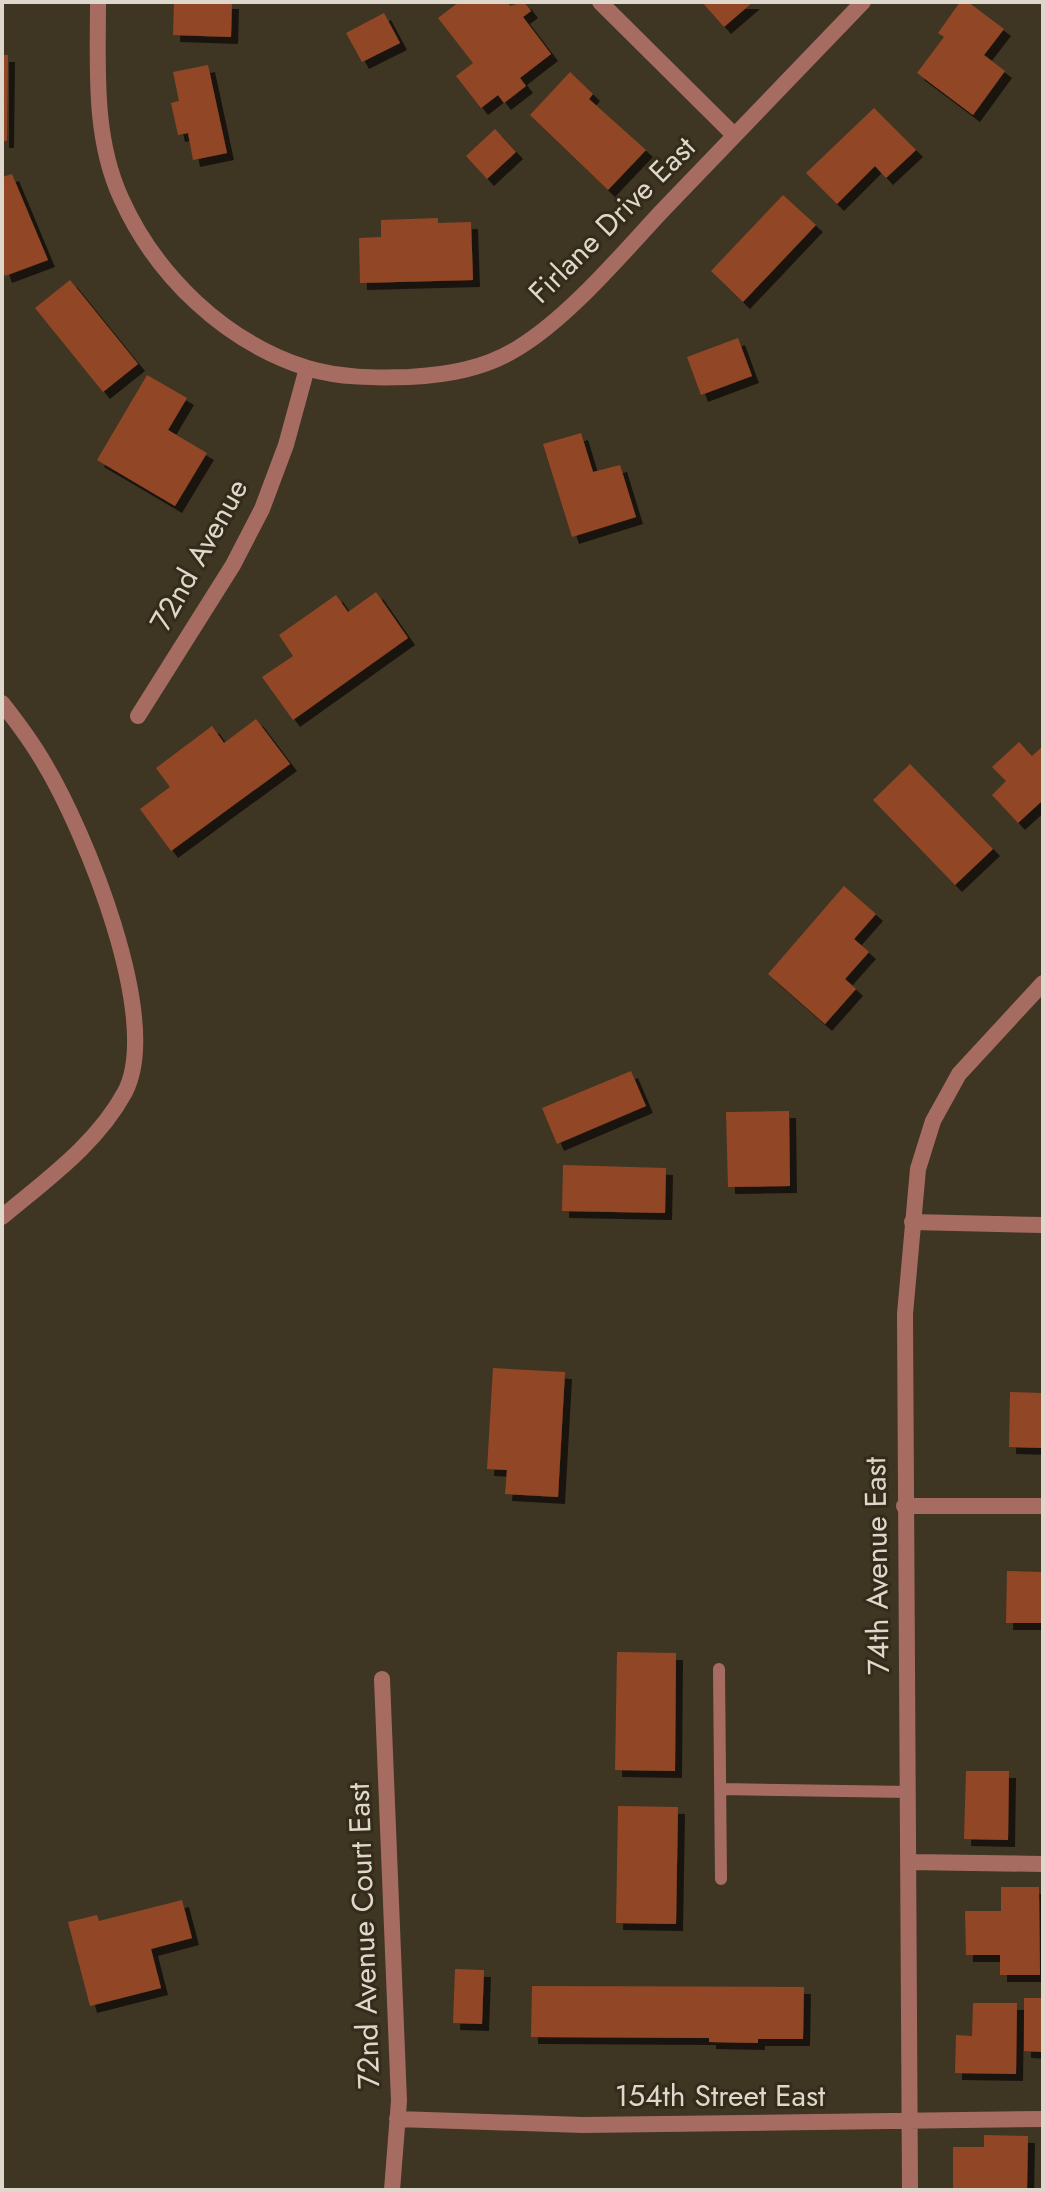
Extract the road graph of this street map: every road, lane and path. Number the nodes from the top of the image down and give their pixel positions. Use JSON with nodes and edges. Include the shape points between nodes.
{"nodes":[{"id":1,"x":98,"y":2,"type":"edge"},
{"id":2,"x":600,"y":2,"type":"edge"},
{"id":3,"x":863,"y":2,"type":"edge"},
{"id":4,"x":734,"y":135,"type":"junction"},
{"id":5,"x":307,"y":368,"type":"junction"},
{"id":6,"x":2,"y":703,"type":"edge"},
{"id":7,"x":138,"y":716,"type":"dead end"},
{"id":8,"x":1043,"y":983,"type":"edge"},
{"id":9,"x":2,"y":1217,"type":"edge"},
{"id":10,"x":912,"y":1222,"type":"junction"},
{"id":11,"x":1043,"y":1225,"type":"edge"},
{"id":12,"x":904,"y":1506,"type":"junction"},
{"id":13,"x":1043,"y":1506,"type":"edge"},
{"id":14,"x":719,"y":1669,"type":"dead end"},
{"id":15,"x":382,"y":1679,"type":"dead end"},
{"id":16,"x":720,"y":1789,"type":"junction"},
{"id":17,"x":909,"y":1792,"type":"junction"},
{"id":18,"x":910,"y":1862,"type":"junction"},
{"id":19,"x":1043,"y":1864,"type":"edge"},
{"id":20,"x":721,"y":1879,"type":"dead end"},
{"id":21,"x":397,"y":2119,"type":"junction"},
{"id":22,"x":1043,"y":2119,"type":"edge"},
{"id":23,"x":910,"y":2122,"type":"junction"},
{"id":24,"x":392,"y":2190,"type":"edge"},
{"id":25,"x":910,"y":2190,"type":"edge"}],
"edges":[{"from":1,"to":5,"type":"street","name":"Firlane Drive East","via":[[99,110],[106,155],[142,238],[170,278],[220,322]]},
{"from":2,"to":4,"type":"street"},
{"from":3,"to":4,"type":"street","name":"Firlane Drive East"},
{"from":4,"to":5,"type":"street","name":"Firlane Drive East","via":[[603,274],[518,348],[445,375],[349,376]]},
{"from":5,"to":7,"type":"street","name":"72nd Avenue","via":[[262,509]]},
{"from":6,"to":9,"type":"street","via":[[44,762],[101,886],[125,964],[134,1043],[127,1089],[109,1116],[65,1165]]},
{"from":8,"to":10,"type":"street","name":"74th Avenue East","via":[[959,1074],[933,1121],[918,1169]]},
{"from":10,"to":11,"type":"street"},
{"from":10,"to":12,"type":"street","name":"74th Avenue East","via":[[905,1314]]},
{"from":12,"to":13,"type":"street"},
{"from":12,"to":17,"type":"street","name":"74th Avenue East"},
{"from":14,"to":16,"type":"lane"},
{"from":15,"to":21,"type":"street","name":"72nd Avenue Court East"},
{"from":16,"to":17,"type":"lane"},
{"from":16,"to":20,"type":"lane"},
{"from":17,"to":18,"type":"street","name":"74th Avenue East"},
{"from":18,"to":19,"type":"street"},
{"from":18,"to":23,"type":"street","name":"74th Avenue East"},
{"from":21,"to":23,"type":"street","name":"154th Street East","via":[[583,2125]]},
{"from":21,"to":24,"type":"street","name":"72nd Avenue Court East"},
{"from":22,"to":23,"type":"street","name":"154th Street East"},
{"from":23,"to":25,"type":"street","name":"74th Avenue East"}]}
